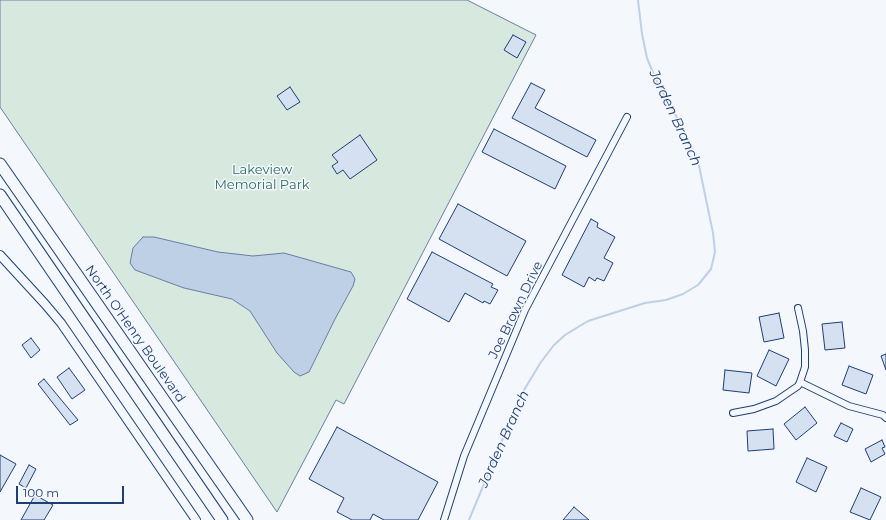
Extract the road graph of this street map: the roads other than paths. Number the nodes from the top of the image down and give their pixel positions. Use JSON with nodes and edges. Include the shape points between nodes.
{"nodes":[{"id":1,"x":627,"y":117,"type":"dead end"},
{"id":2,"x":0,"y":164,"type":"edge"},
{"id":3,"x":0,"y":195,"type":"edge"},
{"id":4,"x":0,"y":208,"type":"edge"},
{"id":5,"x":0,"y":255,"type":"edge"},
{"id":6,"x":52,"y":272,"type":"junction"},
{"id":7,"x":798,"y":308,"type":"dead end"},
{"id":8,"x":800,"y":382,"type":"junction"},
{"id":9,"x":733,"y":413,"type":"dead end"},
{"id":10,"x":885,"y":416,"type":"edge"},
{"id":11,"x":196,"y":520,"type":"edge"},
{"id":12,"x":222,"y":520,"type":"edge"},
{"id":13,"x":247,"y":520,"type":"edge"},
{"id":14,"x":444,"y":520,"type":"edge"}],
"edges":[{"from":1,"to":14,"type":"street","name":"Joe Brown Drive","via":[[525,310],[464,456]]},
{"from":2,"to":13,"type":"highway","name":"North O'Henry Boulevard"},
{"from":3,"to":6,"type":"highway"},
{"from":4,"to":6,"type":"highway"},
{"from":5,"to":11,"type":"street","via":[[61,323]]},
{"from":6,"to":12,"type":"highway"},
{"from":7,"to":8,"type":"street","via":[[805,350],[805,367]]},
{"from":8,"to":9,"type":"street","via":[[776,401]]},
{"from":8,"to":10,"type":"street","via":[[849,406]]}]}
